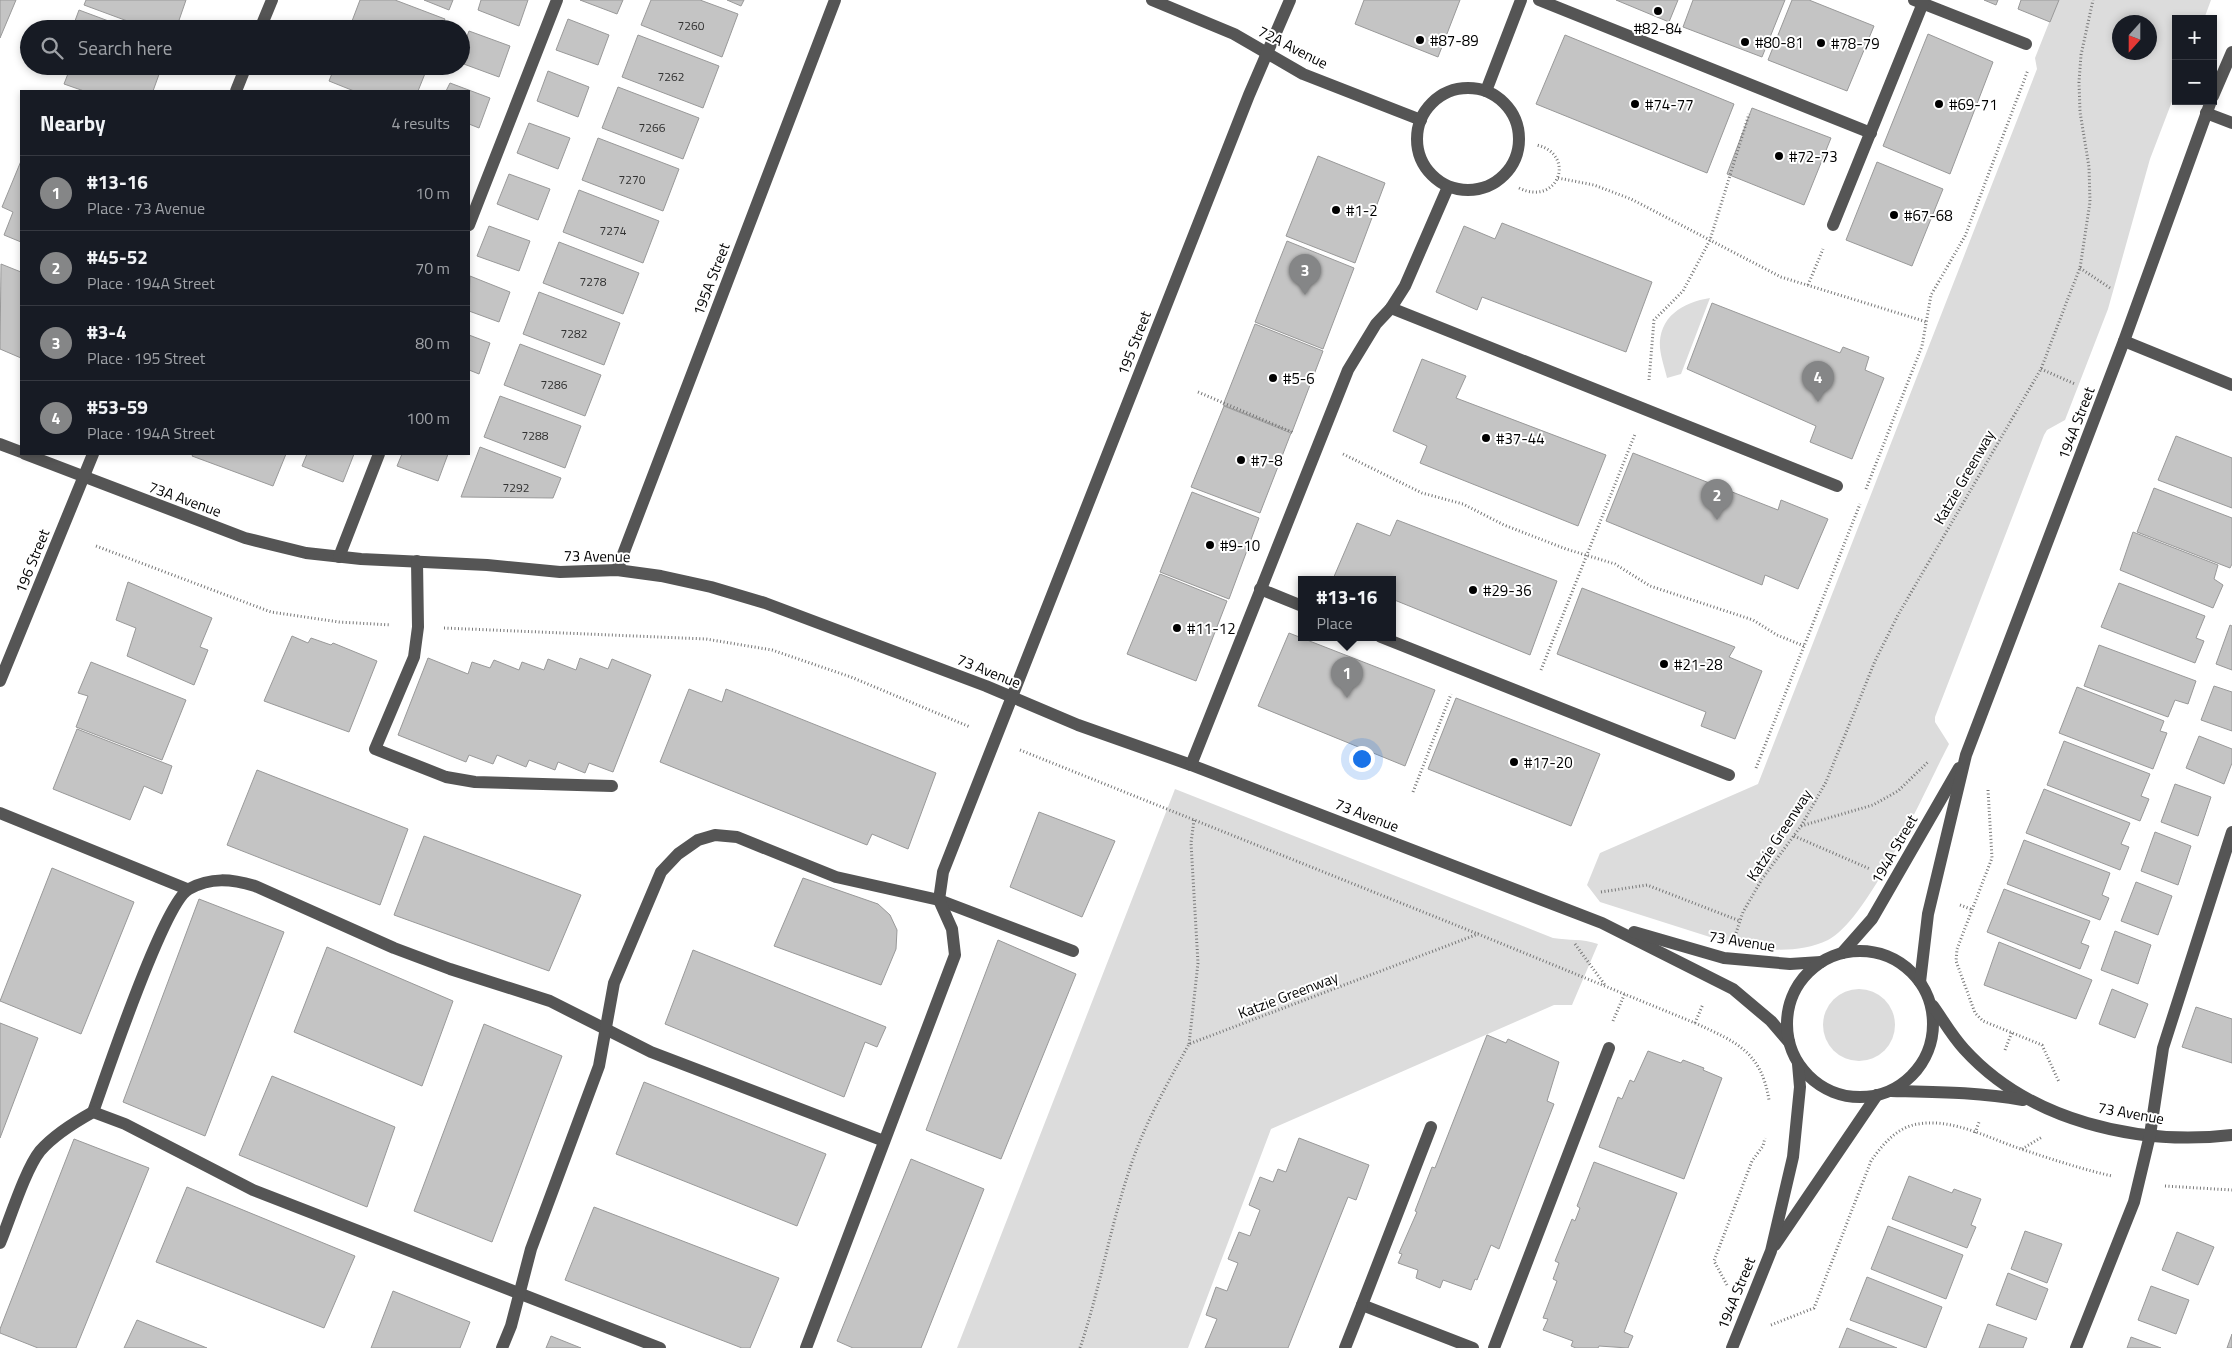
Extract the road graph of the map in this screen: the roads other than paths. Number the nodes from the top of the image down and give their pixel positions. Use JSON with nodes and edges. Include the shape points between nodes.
{"nodes":[{"id":1,"x":272,"y":0,"type":"edge"},
{"id":2,"x":557,"y":0,"type":"edge"},
{"id":3,"x":836,"y":0,"type":"edge"},
{"id":4,"x":1152,"y":0,"type":"edge"},
{"id":5,"x":1290,"y":0,"type":"edge"},
{"id":6,"x":1521,"y":0,"type":"edge"},
{"id":7,"x":1539,"y":0,"type":"edge"},
{"id":8,"x":1919,"y":2,"type":"edge"},
{"id":9,"x":264,"y":20,"type":"edge"},
{"id":10,"x":2026,"y":44,"type":"dead end"},
{"id":11,"x":2232,"y":52,"type":"edge"},
{"id":12,"x":1268,"y":54,"type":"junction"},
{"id":13,"x":242,"y":75,"type":"edge"},
{"id":14,"x":2217,"y":87,"type":"edge"},
{"id":15,"x":236,"y":90,"type":"edge"},
{"id":16,"x":1486,"y":90,"type":"junction"},
{"id":17,"x":2209,"y":107,"type":"edge"},
{"id":18,"x":1420,"y":120,"type":"junction"},
{"id":19,"x":2232,"y":123,"type":"edge"},
{"id":20,"x":1871,"y":133,"type":"junction"},
{"id":21,"x":1448,"y":186,"type":"junction"},
{"id":22,"x":470,"y":222,"type":"edge"},
{"id":23,"x":1833,"y":226,"type":"road end"},
{"id":24,"x":1391,"y":308,"type":"junction"},
{"id":25,"x":2124,"y":342,"type":"junction"},
{"id":26,"x":2232,"y":385,"type":"edge"},
{"id":27,"x":0,"y":444,"type":"edge"},
{"id":28,"x":20,"y":452,"type":"edge"},
{"id":29,"x":27,"y":455,"type":"edge"},
{"id":30,"x":93,"y":455,"type":"edge"},
{"id":31,"x":379,"y":455,"type":"edge"},
{"id":32,"x":83,"y":478,"type":"junction"},
{"id":33,"x":1837,"y":486,"type":"dead end"},
{"id":34,"x":338,"y":557,"type":"junction"},
{"id":35,"x":417,"y":561,"type":"junction"},
{"id":36,"x":616,"y":570,"type":"junction"},
{"id":37,"x":1260,"y":589,"type":"junction"},
{"id":38,"x":1298,"y":604,"type":"edge"},
{"id":39,"x":1391,"y":641,"type":"edge"},
{"id":40,"x":0,"y":681,"type":"edge"},
{"id":41,"x":1012,"y":698,"type":"junction"},
{"id":42,"x":1966,"y":755,"type":"junction"},
{"id":43,"x":1190,"y":765,"type":"junction"},
{"id":44,"x":1729,"y":775,"type":"road end"},
{"id":45,"x":612,"y":786,"type":"dead end"},
{"id":46,"x":0,"y":813,"type":"edge"},
{"id":47,"x":2232,"y":832,"type":"edge"},
{"id":48,"x":187,"y":889,"type":"junction"},
{"id":49,"x":939,"y":900,"type":"junction"},
{"id":50,"x":1602,"y":923,"type":"junction"},
{"id":51,"x":1073,"y":951,"type":"dead end"},
{"id":52,"x":1842,"y":953,"type":"junction"},
{"id":53,"x":1821,"y":962,"type":"junction"},
{"id":54,"x":1920,"y":982,"type":"junction"},
{"id":55,"x":1931,"y":1004,"type":"junction"},
{"id":56,"x":605,"y":1028,"type":"junction"},
{"id":57,"x":1789,"y":1042,"type":"junction"},
{"id":58,"x":1609,"y":1048,"type":"dead end"},
{"id":59,"x":1798,"y":1064,"type":"junction"},
{"id":60,"x":1891,"y":1091,"type":"junction"},
{"id":61,"x":1877,"y":1095,"type":"junction"},
{"id":62,"x":2028,"y":1101,"type":"junction"},
{"id":63,"x":93,"y":1112,"type":"junction"},
{"id":64,"x":1431,"y":1127,"type":"dead end"},
{"id":65,"x":2150,"y":1135,"type":"junction"},
{"id":66,"x":2232,"y":1135,"type":"edge"},
{"id":67,"x":884,"y":1141,"type":"junction"},
{"id":68,"x":0,"y":1243,"type":"edge"},
{"id":69,"x":1771,"y":1251,"type":"junction"},
{"id":70,"x":519,"y":1293,"type":"junction"},
{"id":71,"x":1362,"y":1305,"type":"junction"},
{"id":72,"x":1734,"y":1344,"type":"edge"},
{"id":73,"x":502,"y":1348,"type":"edge"},
{"id":74,"x":660,"y":1348,"type":"edge"},
{"id":75,"x":806,"y":1348,"type":"edge"},
{"id":76,"x":1345,"y":1348,"type":"edge"},
{"id":77,"x":1472,"y":1348,"type":"edge"},
{"id":78,"x":1494,"y":1348,"type":"edge"},
{"id":79,"x":2076,"y":1348,"type":"edge"}],
"edges":[{"from":1,"to":9,"type":"street"},
{"from":2,"to":22,"type":"street"},
{"from":3,"to":36,"type":"street","name":"195A Street"},
{"from":4,"to":12,"type":"street","name":"72A Avenue","via":[[1234,34]]},
{"from":5,"to":12,"type":"street","name":"195 Street"},
{"from":6,"to":16,"type":"street"},
{"from":7,"to":20,"type":"street"},
{"from":8,"to":10,"type":"street"},
{"from":8,"to":20,"type":"street"},
{"from":11,"to":14,"type":"street"},
{"from":12,"to":18,"type":"street","name":"72A Avenue","via":[[1303,74]]},
{"from":12,"to":41,"type":"street","name":"195 Street","via":[[1249,95]]},
{"from":13,"to":15,"type":"street"},
{"from":16,"to":18,"type":"street","via":[[1454,89],[1428,106]]},
{"from":16,"to":21,"type":"street","via":[[1511,110],[1518,125],[1520,140],[1516,158],[1508,172],[1496,182],[1465,190]]},
{"from":17,"to":19,"type":"street"},
{"from":17,"to":25,"type":"street","name":"194A Street"},
{"from":18,"to":21,"type":"street","via":[[1418,152],[1425,166]]},
{"from":20,"to":23,"type":"street"},
{"from":21,"to":24,"type":"street","via":[[1405,286]]},
{"from":24,"to":33,"type":"street"},
{"from":24,"to":37,"type":"street","via":[[1360,346],[1348,370]]},
{"from":25,"to":26,"type":"street"},
{"from":25,"to":42,"type":"street","name":"194A Street"},
{"from":27,"to":28,"type":"street"},
{"from":29,"to":32,"type":"street","name":"73A Avenue"},
{"from":30,"to":32,"type":"street","name":"196 Street"},
{"from":31,"to":34,"type":"street"},
{"from":32,"to":34,"type":"street","name":"73A Avenue","via":[[245,538]]},
{"from":32,"to":40,"type":"street","name":"196 Street"},
{"from":34,"to":35,"type":"street","name":"73 Avenue"},
{"from":35,"to":36,"type":"street","name":"73 Avenue","via":[[560,572]]},
{"from":35,"to":45,"type":"street","via":[[418,627],[414,657],[375,749],[446,777],[474,782]]},
{"from":36,"to":41,"type":"street","name":"73 Avenue","via":[[678,579],[765,603]]},
{"from":37,"to":38,"type":"street"},
{"from":37,"to":43,"type":"street"},
{"from":39,"to":44,"type":"street"},
{"from":41,"to":43,"type":"street","name":"73 Avenue"},
{"from":41,"to":49,"type":"street","name":"195 Street","via":[[943,872]]},
{"from":42,"to":52,"type":"street","name":"194A Street","via":[[1872,919]]},
{"from":42,"to":54,"type":"street","name":"194A Street","via":[[1928,914]]},
{"from":43,"to":50,"type":"street","name":"73 Avenue"},
{"from":46,"to":48,"type":"street"},
{"from":47,"to":65,"type":"street","via":[[2163,1048]]},
{"from":48,"to":56,"type":"street","via":[[214,879],[235,880],[255,886],[394,948],[550,1001]]},
{"from":48,"to":63,"type":"street","via":[[165,921]]},
{"from":49,"to":51,"type":"street"},
{"from":49,"to":56,"type":"street","via":[[836,877],[737,837],[715,835],[698,840],[661,872],[614,983]]},
{"from":49,"to":67,"type":"street","via":[[952,929],[955,954]]},
{"from":50,"to":53,"type":"street","name":"73 Avenue","via":[[1724,958],[1780,963]]},
{"from":50,"to":57,"type":"street","name":"73 Avenue","via":[[1732,989],[1771,1020]]},
{"from":52,"to":53,"type":"street"},
{"from":52,"to":54,"type":"street","via":[[1864,951],[1886,955],[1905,966]]},
{"from":53,"to":57,"type":"street","via":[[1804,977],[1792,996],[1787,1019]]},
{"from":54,"to":55,"type":"street"},
{"from":55,"to":60,"type":"street","via":[[1934,1025],[1931,1045],[1922,1064]]},
{"from":55,"to":62,"type":"street","name":"73 Avenue","via":[[1964,1049]]},
{"from":56,"to":67,"type":"street","via":[[650,1052]]},
{"from":56,"to":70,"type":"street","via":[[599,1066],[531,1250]]},
{"from":57,"to":59,"type":"street"},
{"from":58,"to":78,"type":"street"},
{"from":59,"to":61,"type":"street","via":[[1813,1080],[1833,1092],[1854,1098]]},
{"from":59,"to":69,"type":"street","name":"194A Street","via":[[1800,1087],[1793,1158]]},
{"from":60,"to":61,"type":"street"},
{"from":60,"to":62,"type":"street","name":"73 Avenue","via":[[1954,1091]]},
{"from":61,"to":69,"type":"street","name":"194A Street"},
{"from":62,"to":65,"type":"street","name":"73 Avenue","via":[[2076,1119]]},
{"from":63,"to":68,"type":"street","via":[[72,1124],[41,1151],[31,1167]]},
{"from":63,"to":70,"type":"street","via":[[125,1124],[253,1190]]},
{"from":64,"to":71,"type":"street"},
{"from":65,"to":66,"type":"street","name":"73 Avenue","via":[[2210,1138]]},
{"from":65,"to":79,"type":"street","via":[[2134,1202]]},
{"from":67,"to":75,"type":"street"},
{"from":69,"to":72,"type":"street","name":"194A Street"},
{"from":70,"to":73,"type":"street"},
{"from":70,"to":74,"type":"street"},
{"from":71,"to":76,"type":"street"},
{"from":71,"to":77,"type":"street"}]}
